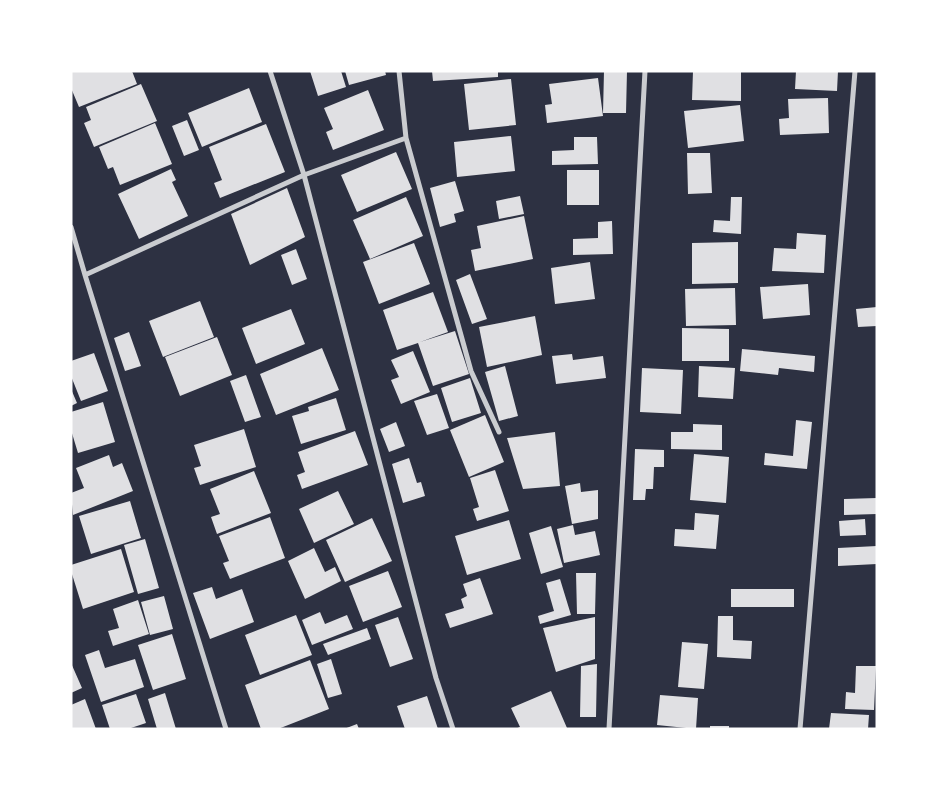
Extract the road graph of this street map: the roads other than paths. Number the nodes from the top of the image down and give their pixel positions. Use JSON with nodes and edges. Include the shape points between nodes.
{"nodes":[{"id":1,"x":270,"y":71,"type":"edge"},
{"id":2,"x":399,"y":71,"type":"edge"},
{"id":3,"x":646,"y":71,"type":"edge"},
{"id":4,"x":855,"y":71,"type":"edge"},
{"id":5,"x":406,"y":138,"type":"junction"},
{"id":6,"x":304,"y":175,"type":"junction"},
{"id":7,"x":71,"y":227,"type":"edge"},
{"id":8,"x":84,"y":276,"type":"junction"},
{"id":9,"x":499,"y":432,"type":"dead end"},
{"id":10,"x":226,"y":729,"type":"edge"},
{"id":11,"x":453,"y":729,"type":"edge"},
{"id":12,"x":609,"y":729,"type":"edge"},
{"id":13,"x":800,"y":729,"type":"edge"}],
"edges":[{"from":1,"to":6,"type":"street"},
{"from":2,"to":5,"type":"street"},
{"from":3,"to":12,"type":"street"},
{"from":4,"to":13,"type":"street"},
{"from":5,"to":6,"type":"street"},
{"from":5,"to":9,"type":"street","via":[[471,371]]},
{"from":6,"to":8,"type":"street"},
{"from":6,"to":11,"type":"street","via":[[436,678]]},
{"from":7,"to":8,"type":"street"},
{"from":8,"to":10,"type":"street"}]}
